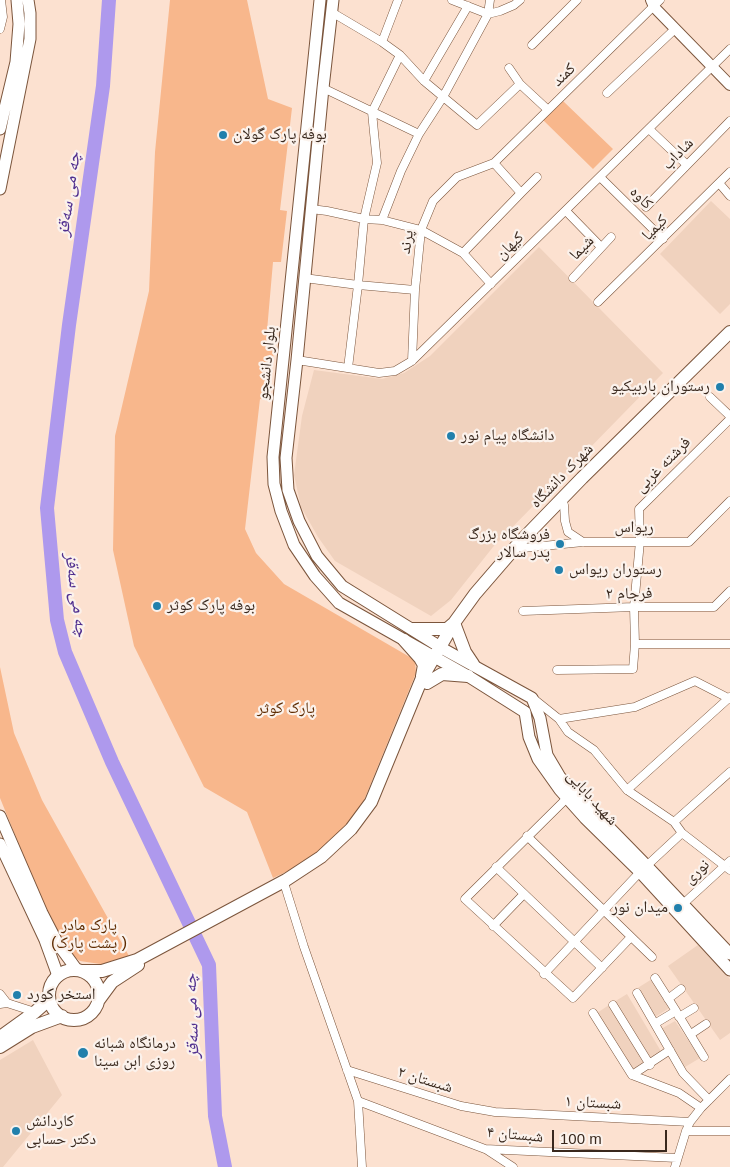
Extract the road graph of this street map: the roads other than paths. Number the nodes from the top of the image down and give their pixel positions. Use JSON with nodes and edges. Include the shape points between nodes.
{"nodes":[{"id":1,"x":1,"y":0,"type":"edge"},
{"id":2,"x":17,"y":0,"type":"edge"},
{"id":3,"x":28,"y":0,"type":"edge"},
{"id":4,"x":320,"y":0,"type":"edge"},
{"id":5,"x":398,"y":0,"type":"edge"},
{"id":6,"x":453,"y":0,"type":"edge"},
{"id":7,"x":490,"y":0,"type":"edge"},
{"id":8,"x":520,"y":0,"type":"edge"},
{"id":9,"x":577,"y":0,"type":"edge"},
{"id":10,"x":655,"y":2,"type":"edge"},
{"id":11,"x":333,"y":4,"type":"edge"},
{"id":12,"x":468,"y":6,"type":"junction"},
{"id":13,"x":488,"y":14,"type":"junction"},
{"id":14,"x":0,"y":29,"type":"edge"},
{"id":15,"x":675,"y":29,"type":"junction"},
{"id":16,"x":382,"y":42,"type":"junction"},
{"id":17,"x":532,"y":45,"type":"dead end"},
{"id":18,"x":730,"y":49,"type":"edge"},
{"id":19,"x":400,"y":55,"type":"junction"},
{"id":20,"x":712,"y":67,"type":"junction"},
{"id":21,"x":509,"y":68,"type":"dead end"},
{"id":22,"x":424,"y":81,"type":"junction"},
{"id":23,"x":520,"y":84,"type":"junction"},
{"id":24,"x":730,"y":85,"type":"edge"},
{"id":25,"x":322,"y":88,"type":"junction"},
{"id":26,"x":607,"y":93,"type":"dead end"},
{"id":27,"x":444,"y":98,"type":"junction"},
{"id":28,"x":547,"y":110,"type":"junction"},
{"id":29,"x":372,"y":112,"type":"junction"},
{"id":30,"x":730,"y":121,"type":"edge"},
{"id":31,"x":0,"y":129,"type":"edge"},
{"id":32,"x":649,"y":129,"type":"junction"},
{"id":33,"x":419,"y":134,"type":"junction"},
{"id":34,"x":494,"y":163,"type":"junction"},
{"id":35,"x":687,"y":165,"type":"junction"},
{"id":36,"x":730,"y":172,"type":"edge"},
{"id":37,"x":537,"y":177,"type":"dead end"},
{"id":38,"x":600,"y":177,"type":"junction"},
{"id":39,"x":718,"y":184,"type":"junction"},
{"id":40,"x":0,"y":189,"type":"edge"},
{"id":41,"x":521,"y":193,"type":"junction"},
{"id":42,"x":730,"y":196,"type":"edge"},
{"id":43,"x":646,"y":207,"type":"dead end"},
{"id":44,"x":311,"y":209,"type":"junction"},
{"id":45,"x":566,"y":211,"type":"junction"},
{"id":46,"x":364,"y":219,"type":"junction"},
{"id":47,"x":382,"y":220,"type":"junction"},
{"id":48,"x":421,"y":230,"type":"junction"},
{"id":49,"x":611,"y":237,"type":"dead end"},
{"id":50,"x":663,"y":239,"type":"junction"},
{"id":51,"x":601,"y":247,"type":"junction"},
{"id":52,"x":463,"y":253,"type":"junction"},
{"id":53,"x":304,"y":278,"type":"junction"},
{"id":54,"x":573,"y":278,"type":"dead end"},
{"id":55,"x":491,"y":284,"type":"junction"},
{"id":56,"x":358,"y":285,"type":"junction"},
{"id":57,"x":415,"y":290,"type":"junction"},
{"id":58,"x":598,"y":302,"type":"dead end"},
{"id":59,"x":730,"y":332,"type":"edge"},
{"id":60,"x":730,"y":341,"type":"edge"},
{"id":61,"x":297,"y":360,"type":"junction"},
{"id":62,"x":412,"y":361,"type":"junction"},
{"id":63,"x":348,"y":368,"type":"junction"},
{"id":64,"x":710,"y":397,"type":"dead end"},
{"id":65,"x":730,"y":418,"type":"edge"},
{"id":66,"x":730,"y":501,"type":"edge"},
{"id":67,"x":564,"y":505,"type":"junction"},
{"id":68,"x":640,"y":541,"type":"junction"},
{"id":69,"x":583,"y":542,"type":"junction"},
{"id":70,"x":523,"y":548,"type":"junction"},
{"id":71,"x":342,"y":586,"type":"junction"},
{"id":72,"x":730,"y":591,"type":"edge"},
{"id":73,"x":331,"y":595,"type":"junction"},
{"id":74,"x":634,"y":607,"type":"junction"},
{"id":75,"x":523,"y":611,"type":"dead end"},
{"id":76,"x":455,"y":627,"type":"junction"},
{"id":77,"x":413,"y":629,"type":"junction"},
{"id":78,"x":404,"y":640,"type":"junction"},
{"id":79,"x":635,"y":644,"type":"junction"},
{"id":80,"x":730,"y":644,"type":"edge"},
{"id":81,"x":439,"y":654,"type":"junction"},
{"id":82,"x":473,"y":664,"type":"junction"},
{"id":83,"x":557,"y":670,"type":"dead end"},
{"id":84,"x":468,"y":676,"type":"junction"},
{"id":85,"x":424,"y":681,"type":"junction"},
{"id":86,"x":532,"y":698,"type":"junction"},
{"id":87,"x":730,"y":698,"type":"edge"},
{"id":88,"x":559,"y":718,"type":"junction"},
{"id":89,"x":730,"y":772,"type":"edge"},
{"id":90,"x":627,"y":790,"type":"junction"},
{"id":91,"x":567,"y":798,"type":"junction"},
{"id":92,"x":0,"y":816,"type":"edge"},
{"id":93,"x":674,"y":822,"type":"junction"},
{"id":94,"x":682,"y":833,"type":"junction"},
{"id":95,"x":527,"y":836,"type":"junction"},
{"id":96,"x":0,"y":844,"type":"edge"},
{"id":97,"x":728,"y":866,"type":"edge"},
{"id":98,"x":496,"y":867,"type":"junction"},
{"id":99,"x":644,"y":869,"type":"junction"},
{"id":100,"x":286,"y":886,"type":"junction"},
{"id":101,"x":273,"y":891,"type":"junction"},
{"id":102,"x":521,"y":897,"type":"dead end"},
{"id":103,"x":684,"y":904,"type":"junction"},
{"id":104,"x":604,"y":911,"type":"junction"},
{"id":105,"x":493,"y":926,"type":"junction"},
{"id":106,"x":631,"y":937,"type":"junction"},
{"id":107,"x":574,"y":942,"type":"junction"},
{"id":108,"x":730,"y":954,"type":"edge"},
{"id":109,"x":652,"y":957,"type":"dead end"},
{"id":110,"x":137,"y":962,"type":"junction"},
{"id":111,"x":602,"y":968,"type":"junction"},
{"id":112,"x":79,"y":970,"type":"junction"},
{"id":113,"x":730,"y":970,"type":"edge"},
{"id":114,"x":544,"y":974,"type":"junction"},
{"id":115,"x":56,"y":977,"type":"junction"},
{"id":116,"x":655,"y":978,"type":"dead end"},
{"id":117,"x":681,"y":989,"type":"dead end"},
{"id":118,"x":637,"y":993,"type":"dead end"},
{"id":119,"x":0,"y":994,"type":"edge"},
{"id":120,"x":50,"y":995,"type":"junction"},
{"id":121,"x":668,"y":999,"type":"junction"},
{"id":122,"x":98,"y":1001,"type":"junction"},
{"id":123,"x":4,"y":1003,"type":"edge"},
{"id":124,"x":613,"y":1005,"type":"dead end"},
{"id":125,"x":694,"y":1008,"type":"dead end"},
{"id":126,"x":35,"y":1012,"type":"junction"},
{"id":127,"x":593,"y":1013,"type":"dead end"},
{"id":128,"x":678,"y":1014,"type":"junction"},
{"id":129,"x":62,"y":1016,"type":"junction"},
{"id":130,"x":656,"y":1023,"type":"junction"},
{"id":131,"x":706,"y":1024,"type":"dead end"},
{"id":132,"x":691,"y":1034,"type":"junction"},
{"id":133,"x":0,"y":1037,"type":"edge"},
{"id":134,"x":0,"y":1047,"type":"edge"},
{"id":135,"x":670,"y":1050,"type":"junction"},
{"id":136,"x":704,"y":1057,"type":"dead end"},
{"id":137,"x":650,"y":1064,"type":"junction"},
{"id":138,"x":347,"y":1070,"type":"junction"},
{"id":139,"x":632,"y":1075,"type":"junction"},
{"id":140,"x":729,"y":1082,"type":"edge"},
{"id":141,"x":709,"y":1100,"type":"junction"},
{"id":142,"x":358,"y":1101,"type":"junction"},
{"id":143,"x":701,"y":1108,"type":"junction"},
{"id":144,"x":495,"y":1112,"type":"joint"},
{"id":145,"x":690,"y":1122,"type":"junction"},
{"id":146,"x":686,"y":1131,"type":"junction"},
{"id":147,"x":730,"y":1131,"type":"edge"},
{"id":148,"x":485,"y":1149,"type":"junction"},
{"id":149,"x":677,"y":1158,"type":"junction"},
{"id":150,"x":362,"y":1167,"type":"edge"},
{"id":151,"x":513,"y":1167,"type":"edge"},
{"id":152,"x":674,"y":1167,"type":"edge"}],
"edges":[{"from":1,"to":14,"type":"street","via":[[3,18]]},
{"from":2,"to":31,"type":"main road","via":[[16,62]]},
{"from":3,"to":40,"type":"main road","via":[[30,39]]},
{"from":4,"to":11,"type":"main road"},
{"from":4,"to":73,"type":"main road","name":"بلوار دانشجو","via":[[273,457],[274,484],[294,545]]},
{"from":5,"to":16,"type":"street"},
{"from":6,"to":12,"type":"street"},
{"from":7,"to":13,"type":"street"},
{"from":8,"to":13,"type":"street"},
{"from":9,"to":17,"type":"street"},
{"from":10,"to":15,"type":"street"},
{"from":10,"to":28,"type":"street","name":"کمند"},
{"from":11,"to":16,"type":"street"},
{"from":11,"to":25,"type":"main road","name":"بلوار دانشجو"},
{"from":12,"to":13,"type":"street"},
{"from":12,"to":22,"type":"street"},
{"from":13,"to":27,"type":"street"},
{"from":15,"to":20,"type":"street"},
{"from":15,"to":26,"type":"street"},
{"from":16,"to":19,"type":"street"},
{"from":18,"to":20,"type":"street","name":"کیهان"},
{"from":19,"to":22,"type":"street"},
{"from":19,"to":29,"type":"street"},
{"from":20,"to":24,"type":"street"},
{"from":20,"to":32,"type":"street","name":"کیهان"},
{"from":21,"to":23,"type":"street"},
{"from":22,"to":27,"type":"street"},
{"from":23,"to":27,"type":"street","via":[[477,125]]},
{"from":23,"to":28,"type":"street"},
{"from":25,"to":29,"type":"street"},
{"from":25,"to":44,"type":"main road","name":"بلوار دانشجو"},
{"from":27,"to":33,"type":"street"},
{"from":28,"to":34,"type":"street","name":"کمند"},
{"from":29,"to":33,"type":"street"},
{"from":29,"to":46,"type":"street","via":[[377,163]]},
{"from":30,"to":35,"type":"street","name":"شاداب"},
{"from":32,"to":35,"type":"street"},
{"from":32,"to":38,"type":"street","name":"کیهان"},
{"from":33,"to":47,"type":"street"},
{"from":34,"to":41,"type":"street"},
{"from":34,"to":48,"type":"street","name":"پرند","via":[[457,177],[433,201]]},
{"from":35,"to":43,"type":"street","name":"شاداب"},
{"from":36,"to":39,"type":"street","name":"کیمیا"},
{"from":37,"to":41,"type":"street"},
{"from":38,"to":45,"type":"street","name":"کیهان"},
{"from":38,"to":50,"type":"street","name":"کاوه"},
{"from":39,"to":42,"type":"street"},
{"from":39,"to":50,"type":"street","name":"کیمیا"},
{"from":41,"to":52,"type":"street"},
{"from":44,"to":46,"type":"street"},
{"from":44,"to":53,"type":"main road","name":"بلوار دانشجو"},
{"from":45,"to":51,"type":"street"},
{"from":45,"to":55,"type":"street","name":"کیهان"},
{"from":46,"to":47,"type":"street"},
{"from":46,"to":56,"type":"street"},
{"from":47,"to":48,"type":"street"},
{"from":48,"to":52,"type":"street"},
{"from":48,"to":57,"type":"street","name":"پرند"},
{"from":49,"to":51,"type":"street","name":"شیما"},
{"from":50,"to":58,"type":"street","name":"کیمیا"},
{"from":51,"to":54,"type":"street","name":"شیما"},
{"from":52,"to":55,"type":"street"},
{"from":53,"to":56,"type":"street"},
{"from":53,"to":61,"type":"main road","name":"بلوار دانشجو"},
{"from":55,"to":62,"type":"street","name":"کیهان"},
{"from":56,"to":57,"type":"street"},
{"from":56,"to":63,"type":"street"},
{"from":57,"to":62,"type":"street","name":"پرند"},
{"from":59,"to":76,"type":"main road","name":"شهرک دانشگاه","via":[[519,543],[480,588]]},
{"from":60,"to":67,"type":"main road"},
{"from":61,"to":63,"type":"street","name":"کیهان"},
{"from":61,"to":71,"type":"main road","name":"بلوار دانشجو","via":[[286,458],[288,490],[317,556]]},
{"from":62,"to":63,"type":"street","name":"کیهان","via":[[395,371],[379,373]]},
{"from":64,"to":65,"type":"street"},
{"from":65,"to":68,"type":"street","name":"فرشته غربی","via":[[639,509]]},
{"from":66,"to":68,"type":"street","name":"ریواس","via":[[689,542]]},
{"from":67,"to":69,"type":"street","via":[[568,532]]},
{"from":67,"to":70,"type":"main road"},
{"from":68,"to":69,"type":"street","name":"ریواس"},
{"from":68,"to":74,"type":"street","name":"فرشته غربی"},
{"from":69,"to":70,"type":"street","name":"ریواس"},
{"from":70,"to":76,"type":"main road"},
{"from":71,"to":73,"type":"main road"},
{"from":71,"to":77,"type":"main road","name":"بلوار دانشجو"},
{"from":72,"to":74,"type":"street","name":"فرجام ۲","via":[[714,607]]},
{"from":73,"to":78,"type":"main road","name":"بلوار دانشجو","via":[[339,604]]},
{"from":74,"to":75,"type":"street","name":"فرجام ۲"},
{"from":74,"to":79,"type":"street","name":"فرشته غربی"},
{"from":76,"to":77,"type":"main road"},
{"from":76,"to":81,"type":"main road"},
{"from":76,"to":82,"type":"main road"},
{"from":77,"to":81,"type":"main road","name":"بلوار دانشجو"},
{"from":78,"to":81,"type":"main road","name":"بلوار دانشجو"},
{"from":78,"to":85,"type":"main road","via":[[424,664]]},
{"from":79,"to":80,"type":"street"},
{"from":79,"to":83,"type":"street","name":"فرشته غربی","via":[[633,669]]},
{"from":81,"to":82,"type":"main road"},
{"from":81,"to":84,"type":"main road","name":"شهید بابایی"},
{"from":81,"to":85,"type":"main road"},
{"from":82,"to":86,"type":"main road"},
{"from":84,"to":85,"type":"main road","via":[[442,674]]},
{"from":84,"to":91,"type":"main road","name":"شهید بابایی","via":[[525,712],[529,737],[538,760]]},
{"from":85,"to":100,"type":"main road","via":[[380,795],[365,824],[344,848]]},
{"from":85,"to":101,"type":"main road","via":[[364,814],[321,857]]},
{"from":86,"to":88,"type":"street"},
{"from":86,"to":99,"type":"main road","name":"شهید بابایی","via":[[540,718],[547,755],[560,777]]},
{"from":87,"to":88,"type":"street","via":[[695,681],[635,707]]},
{"from":87,"to":90,"type":"street"},
{"from":88,"to":90,"type":"street","via":[[568,732],[594,750]]},
{"from":89,"to":93,"type":"street"},
{"from":90,"to":93,"type":"street"},
{"from":91,"to":95,"type":"street"},
{"from":91,"to":99,"type":"main road","name":"شهید بابایی"},
{"from":92,"to":112,"type":"main road","via":[[42,913],[58,944]]},
{"from":93,"to":94,"type":"street"},
{"from":94,"to":97,"type":"street"},
{"from":94,"to":99,"type":"street"},
{"from":95,"to":98,"type":"street"},
{"from":95,"to":104,"type":"street"},
{"from":96,"to":115,"type":"main road","via":[[45,940]]},
{"from":97,"to":103,"type":"street","name":"نوری"},
{"from":98,"to":105,"type":"street","via":[[464,899]]},
{"from":98,"to":107,"type":"street"},
{"from":99,"to":103,"type":"main road","name":"شهید بابایی"},
{"from":99,"to":104,"type":"street"},
{"from":99,"to":113,"type":"main road","name":"شهید بابایی"},
{"from":100,"to":101,"type":"main road"},
{"from":100,"to":138,"type":"street"},
{"from":101,"to":110,"type":"main road"},
{"from":102,"to":105,"type":"street"},
{"from":103,"to":108,"type":"main road","name":"شهید بابایی"},
{"from":104,"to":106,"type":"street"},
{"from":104,"to":107,"type":"street"},
{"from":105,"to":114,"type":"street"},
{"from":106,"to":109,"type":"street"},
{"from":106,"to":111,"type":"street"},
{"from":107,"to":111,"type":"street"},
{"from":107,"to":114,"type":"street"},
{"from":110,"to":112,"type":"main road","via":[[102,971]]},
{"from":110,"to":122,"type":"main road","via":[[112,982]]},
{"from":111,"to":114,"type":"street","via":[[573,998]]},
{"from":112,"to":115,"type":"main road","via":[[68,970]]},
{"from":112,"to":122,"type":"main road","via":[[94,979],[98,986]]},
{"from":115,"to":120,"type":"main road"},
{"from":116,"to":121,"type":"street"},
{"from":117,"to":121,"type":"street"},
{"from":118,"to":130,"type":"street"},
{"from":119,"to":123,"type":"street"},
{"from":120,"to":126,"type":"main road"},
{"from":120,"to":129,"type":"main road","via":[[51,1004]]},
{"from":121,"to":128,"type":"street"},
{"from":122,"to":129,"type":"main road","via":[[84,1018],[74,1020]]},
{"from":123,"to":126,"type":"street"},
{"from":124,"to":137,"type":"street"},
{"from":125,"to":128,"type":"street"},
{"from":126,"to":133,"type":"main road"},
{"from":127,"to":139,"type":"street"},
{"from":128,"to":130,"type":"street"},
{"from":128,"to":132,"type":"street"},
{"from":129,"to":134,"type":"main road","via":[[32,1027]]},
{"from":130,"to":135,"type":"street"},
{"from":131,"to":132,"type":"street"},
{"from":132,"to":136,"type":"street"},
{"from":135,"to":137,"type":"street"},
{"from":135,"to":141,"type":"street","via":[[684,1073]]},
{"from":137,"to":139,"type":"street"},
{"from":138,"to":142,"type":"street"},
{"from":138,"to":144,"type":"street","name":"شبستان ۲","via":[[461,1106]]},
{"from":139,"to":143,"type":"street","via":[[679,1093]]},
{"from":140,"to":141,"type":"street"},
{"from":141,"to":143,"type":"street"},
{"from":142,"to":148,"type":"street","name":"شبستان ۴"},
{"from":142,"to":150,"type":"street"},
{"from":143,"to":145,"type":"street"},
{"from":144,"to":145,"type":"street","name":"شبستان ۱"},
{"from":145,"to":146,"type":"street"},
{"from":146,"to":147,"type":"street"},
{"from":146,"to":149,"type":"street"},
{"from":148,"to":149,"type":"street","name":"شبستان ۴"},
{"from":148,"to":151,"type":"street"},
{"from":149,"to":152,"type":"street"}]}
